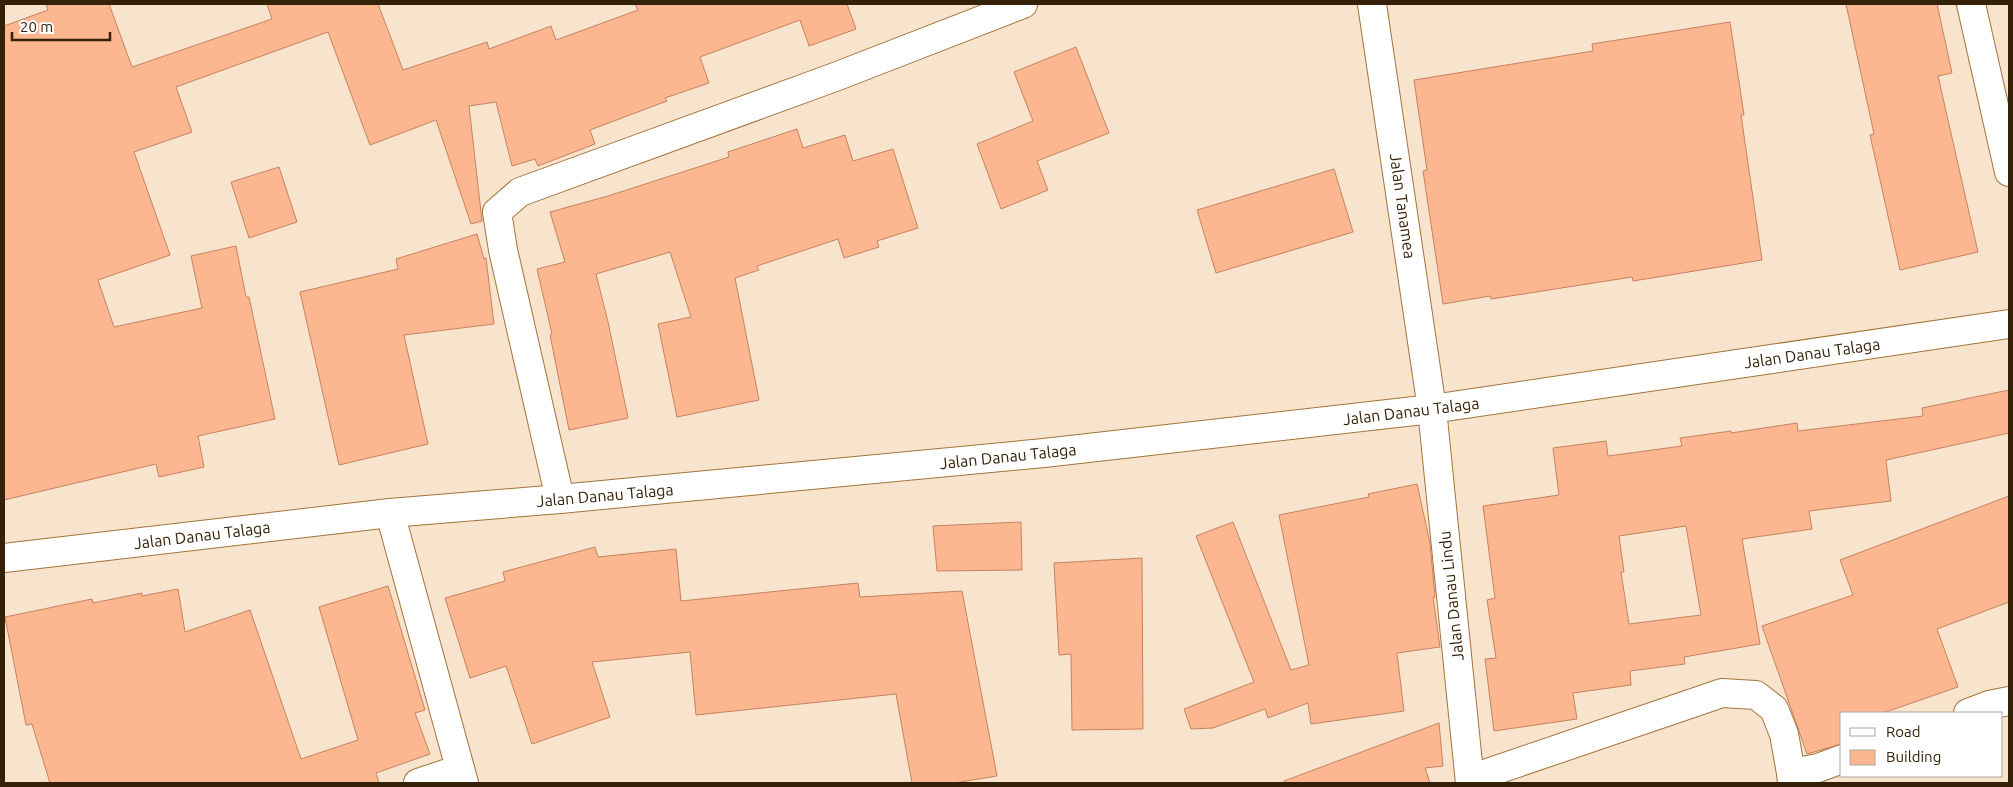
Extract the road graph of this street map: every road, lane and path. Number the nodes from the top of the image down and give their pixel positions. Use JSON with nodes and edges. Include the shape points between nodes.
{"nodes":[{"id":1,"x":1023,"y":4,"type":"edge"},
{"id":2,"x":1372,"y":4,"type":"edge"},
{"id":3,"x":1971,"y":4,"type":"edge"},
{"id":4,"x":2009,"y":172,"type":"edge"},
{"id":5,"x":2009,"y":324,"type":"edge"},
{"id":6,"x":1432,"y":409,"type":"junction"},
{"id":7,"x":560,"y":499,"type":"junction"},
{"id":8,"x":390,"y":513,"type":"junction"},
{"id":9,"x":4,"y":558,"type":"edge"},
{"id":10,"x":2009,"y":701,"type":"edge"},
{"id":11,"x":1971,"y":712,"type":"edge"},
{"id":12,"x":1840,"y":760,"type":"edge"},
{"id":13,"x":462,"y":776,"type":"edge"},
{"id":14,"x":1791,"y":778,"type":"edge"},
{"id":15,"x":1470,"y":781,"type":"edge"},
{"id":16,"x":418,"y":783,"type":"edge"}],
"edges":[{"from":1,"to":7,"type":"street","via":[[520,192],[498,212],[503,250]]},
{"from":2,"to":6,"type":"street","name":"Jalan Tanamea"},
{"from":3,"to":4,"type":"street"},
{"from":5,"to":6,"type":"street","name":"Jalan Danau Talaga"},
{"from":6,"to":7,"type":"street","name":"Jalan Danau Talaga","via":[[1044,453]]},
{"from":6,"to":15,"type":"street","name":"Jalan Danau Lindu"},
{"from":7,"to":8,"type":"street","name":"Jalan Danau Talaga"},
{"from":8,"to":9,"type":"street","name":"Jalan Danau Talaga"},
{"from":8,"to":13,"type":"street"},
{"from":10,"to":11,"type":"street"},
{"from":12,"to":14,"type":"street"},
{"from":13,"to":16,"type":"street"},
{"from":14,"to":15,"type":"street","via":[[1784,734],[1774,709],[1756,695],[1722,693]]}]}
